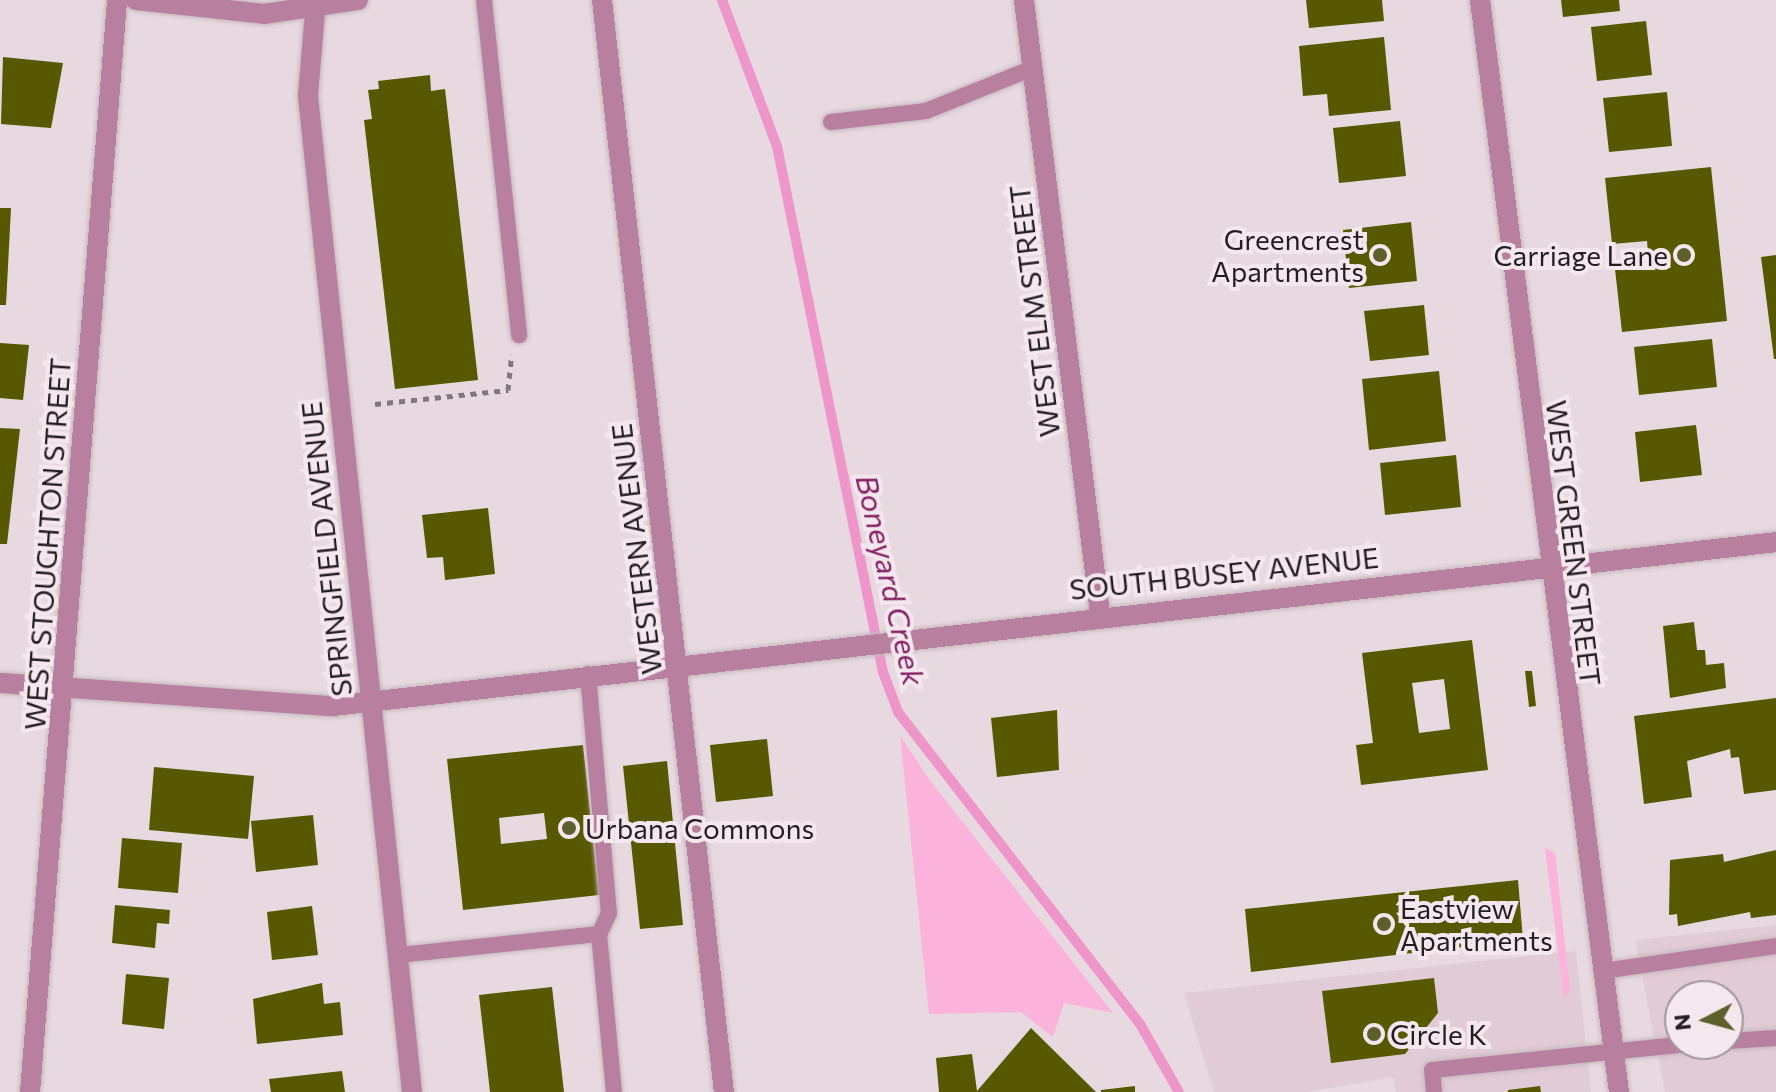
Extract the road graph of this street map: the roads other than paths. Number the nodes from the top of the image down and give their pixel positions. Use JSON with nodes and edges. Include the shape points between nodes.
{"nodes":[{"id":1,"x":117,"y":0,"type":"edge"},
{"id":2,"x":136,"y":0,"type":"edge"},
{"id":3,"x":358,"y":0,"type":"edge"},
{"id":4,"x":484,"y":0,"type":"edge"},
{"id":5,"x":602,"y":0,"type":"edge"},
{"id":6,"x":1024,"y":0,"type":"edge"},
{"id":7,"x":1480,"y":0,"type":"edge"},
{"id":8,"x":315,"y":4,"type":"edge"},
{"id":9,"x":1033,"y":68,"type":"junction"},
{"id":10,"x":831,"y":122,"type":"dead end"},
{"id":11,"x":519,"y":335,"type":"road end"},
{"id":12,"x":1776,"y":542,"type":"edge"},
{"id":13,"x":1548,"y":568,"type":"junction"},
{"id":14,"x":1100,"y":614,"type":"junction"},
{"id":15,"x":678,"y":663,"type":"junction"},
{"id":16,"x":588,"y":674,"type":"junction"},
{"id":17,"x":0,"y":683,"type":"edge"},
{"id":18,"x":65,"y":690,"type":"junction"},
{"id":19,"x":371,"y":702,"type":"junction"},
{"id":20,"x":599,"y":934,"type":"junction"},
{"id":21,"x":1776,"y":946,"type":"edge"},
{"id":22,"x":399,"y":955,"type":"junction"},
{"id":23,"x":1603,"y":971,"type":"junction"},
{"id":24,"x":1776,"y":1038,"type":"edge"},
{"id":25,"x":1744,"y":1040,"type":"edge"},
{"id":26,"x":1664,"y":1046,"type":"edge"},
{"id":27,"x":1613,"y":1049,"type":"junction"},
{"id":28,"x":30,"y":1092,"type":"edge"},
{"id":29,"x":412,"y":1092,"type":"edge"},
{"id":30,"x":614,"y":1092,"type":"edge"},
{"id":31,"x":724,"y":1092,"type":"edge"},
{"id":32,"x":1434,"y":1092,"type":"edge"},
{"id":33,"x":1619,"y":1092,"type":"edge"}],
"edges":[{"from":1,"to":18,"type":"street","name":"WEST STOUGHTON STREET"},
{"from":2,"to":8,"type":"street","via":[[264,14]]},
{"from":3,"to":8,"type":"street"},
{"from":4,"to":11,"type":"lane"},
{"from":5,"to":15,"type":"street","name":"WESTERN AVENUE"},
{"from":6,"to":9,"type":"street","name":"WEST ELM STREET"},
{"from":7,"to":13,"type":"street","name":"WEST GREEN STREET"},
{"from":8,"to":19,"type":"street","name":"SPRINGFIELD AVENUE","via":[[308,96]]},
{"from":9,"to":10,"type":"lane","via":[[926,111]]},
{"from":9,"to":14,"type":"street","name":"WEST ELM STREET"},
{"from":12,"to":13,"type":"street","name":"SOUTH BUSEY AVENUE"},
{"from":13,"to":14,"type":"street","name":"SOUTH BUSEY AVENUE"},
{"from":13,"to":23,"type":"street","name":"WEST GREEN STREET"},
{"from":14,"to":15,"type":"street","name":"SOUTH BUSEY AVENUE"},
{"from":15,"to":16,"type":"street","name":"SOUTH BUSEY AVENUE"},
{"from":15,"to":31,"type":"street","name":"WESTERN AVENUE"},
{"from":16,"to":19,"type":"street","name":"SOUTH BUSEY AVENUE"},
{"from":16,"to":20,"type":"lane","via":[[609,913]]},
{"from":17,"to":18,"type":"street","name":"SOUTH BUSEY AVENUE"},
{"from":18,"to":19,"type":"street","name":"SOUTH BUSEY AVENUE","via":[[304,706]]},
{"from":18,"to":28,"type":"street","name":"WEST STOUGHTON STREET"},
{"from":19,"to":22,"type":"street","name":"SPRINGFIELD AVENUE"},
{"from":20,"to":22,"type":"lane"},
{"from":20,"to":30,"type":"lane"},
{"from":21,"to":23,"type":"lane"},
{"from":22,"to":29,"type":"street","name":"SPRINGFIELD AVENUE"},
{"from":23,"to":27,"type":"street","name":"WEST GREEN STREET"},
{"from":24,"to":25,"type":"lane"},
{"from":26,"to":27,"type":"lane"},
{"from":27,"to":32,"type":"lane","via":[[1432,1070]]},
{"from":27,"to":33,"type":"street","name":"WEST GREEN STREET"}]}
